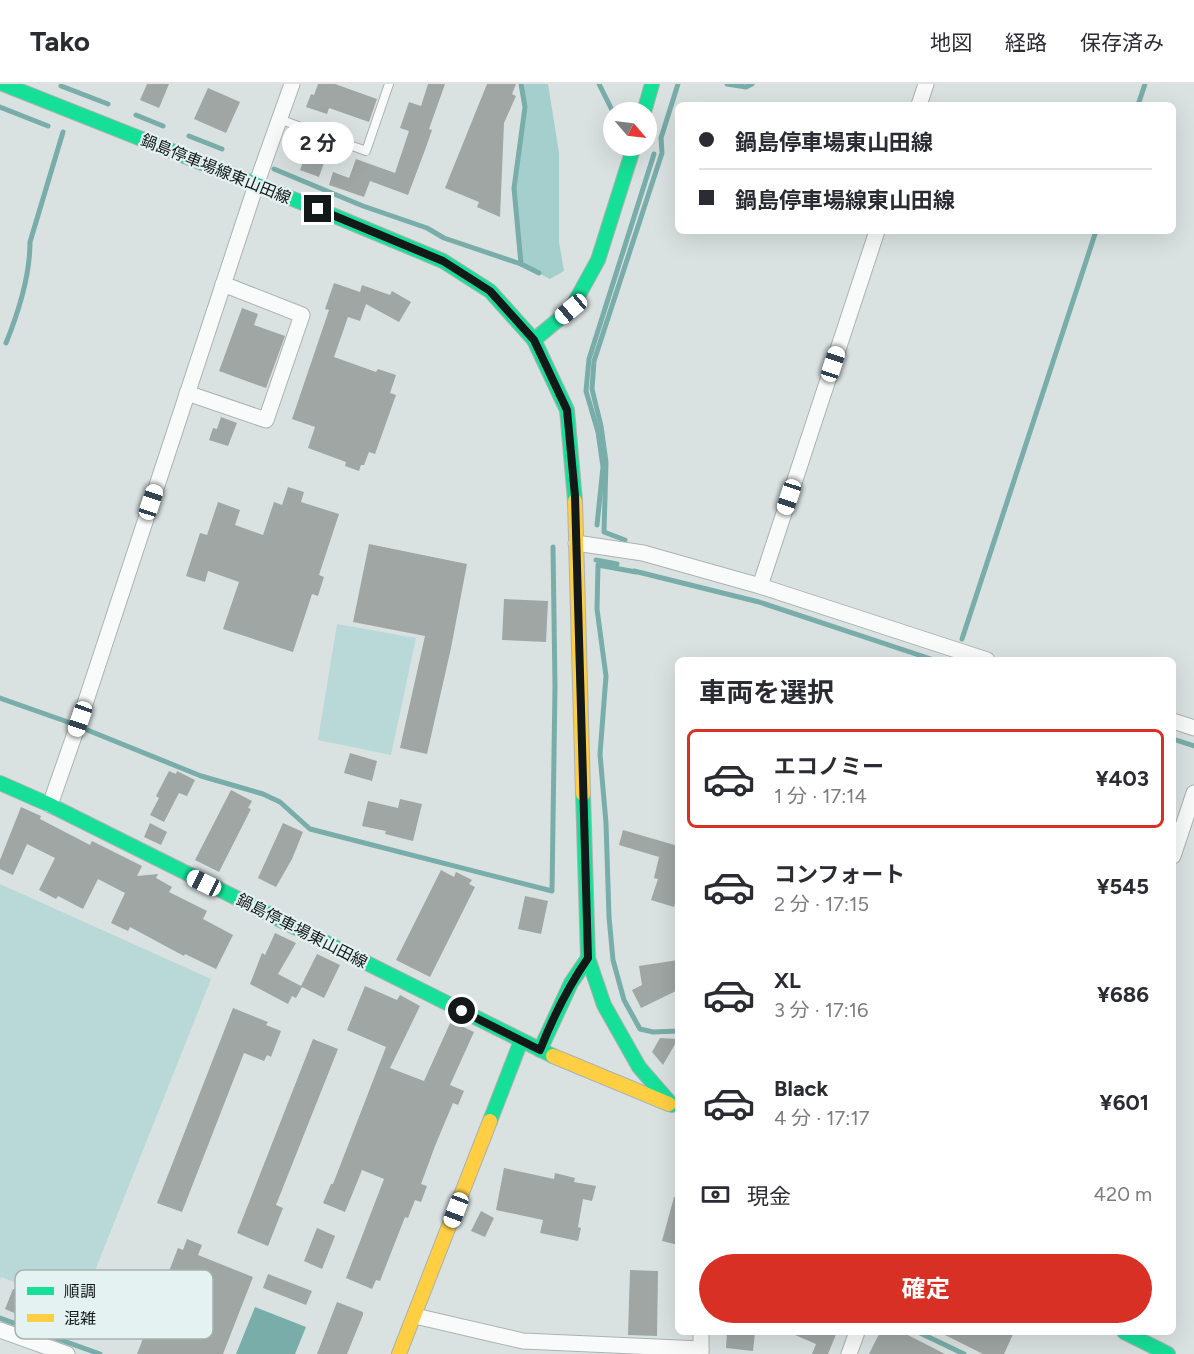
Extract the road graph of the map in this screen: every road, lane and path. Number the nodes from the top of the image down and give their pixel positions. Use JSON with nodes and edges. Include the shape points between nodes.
{"nodes":[{"id":1,"x":3,"y":84,"type":"edge"},
{"id":2,"x":292,"y":84,"type":"edge"},
{"id":3,"x":389,"y":84,"type":"edge"},
{"id":4,"x":652,"y":84,"type":"edge"},
{"id":5,"x":926,"y":84,"type":"edge"},
{"id":6,"x":647,"y":102,"type":"edge"},
{"id":7,"x":920,"y":102,"type":"edge"},
{"id":8,"x":279,"y":119,"type":"junction"},
{"id":9,"x":631,"y":156,"type":"edge"},
{"id":10,"x":256,"y":184,"type":"junction"},
{"id":11,"x":876,"y":234,"type":"edge"},
{"id":12,"x":223,"y":284,"type":"junction"},
{"id":13,"x":534,"y":340,"type":"junction"},
{"id":14,"x":187,"y":393,"type":"junction"},
{"id":15,"x":576,"y":543,"type":"junction"},
{"id":16,"x":760,"y":586,"type":"junction"},
{"id":17,"x":964,"y":657,"type":"edge"},
{"id":18,"x":1176,"y":722,"type":"edge"},
{"id":19,"x":1194,"y":728,"type":"edge"},
{"id":20,"x":0,"y":783,"type":"edge"},
{"id":21,"x":1194,"y":793,"type":"edge"},
{"id":22,"x":50,"y":806,"type":"junction"},
{"id":23,"x":1176,"y":847,"type":"edge"},
{"id":24,"x":588,"y":958,"type":"junction"},
{"id":25,"x":521,"y":1041,"type":"junction"},
{"id":26,"x":540,"y":1050,"type":"junction"},
{"id":27,"x":675,"y":1107,"type":"edge"},
{"id":28,"x":415,"y":1316,"type":"junction"},
{"id":29,"x":0,"y":1330,"type":"edge"},
{"id":30,"x":15,"y":1335,"type":"edge"},
{"id":31,"x":701,"y":1335,"type":"edge"},
{"id":32,"x":856,"y":1335,"type":"edge"},
{"id":33,"x":1130,"y":1335,"type":"edge"},
{"id":34,"x":26,"y":1339,"type":"edge"},
{"id":35,"x":701,"y":1351,"type":"edge"},
{"id":36,"x":68,"y":1354,"type":"edge"},
{"id":37,"x":399,"y":1354,"type":"edge"},
{"id":38,"x":849,"y":1354,"type":"edge"},
{"id":39,"x":1168,"y":1354,"type":"edge"}],
"edges":[{"from":1,"to":10,"type":"main road","name":"鍋島停車場線東山田線"},
{"from":2,"to":8,"type":"street"},
{"from":3,"to":8,"type":"lane","via":[[366,151]]},
{"from":4,"to":6,"type":"main road"},
{"from":5,"to":7,"type":"street"},
{"from":8,"to":10,"type":"street"},
{"from":9,"to":13,"type":"main road","via":[[598,260],[571,309]]},
{"from":10,"to":12,"type":"street"},
{"from":10,"to":13,"type":"main road","name":"鍋島停車場線東山田線","via":[[443,261],[490,291]]},
{"from":11,"to":16,"type":"street"},
{"from":12,"to":14,"type":"street"},
{"from":12,"to":14,"type":"street","via":[[302,315],[266,420]]},
{"from":13,"to":15,"type":"main road","name":"鍋島停車場線東山田線","via":[[567,410]]},
{"from":14,"to":22,"type":"street"},
{"from":15,"to":16,"type":"street","via":[[643,553]]},
{"from":15,"to":24,"type":"main road","name":"鍋島停車場線東山田線"},
{"from":16,"to":17,"type":"street"},
{"from":18,"to":19,"type":"street"},
{"from":20,"to":22,"type":"main road","name":"鍋島停車場東山田線"},
{"from":21,"to":23,"type":"street"},
{"from":22,"to":25,"type":"main road","name":"鍋島停車場東山田線"},
{"from":24,"to":26,"type":"main road","via":[[550,1023]]},
{"from":24,"to":27,"type":"main road","name":"鍋島停車場線東山田線","via":[[604,1005],[639,1067]]},
{"from":25,"to":26,"type":"main road","name":"鍋島停車場東山田線"},
{"from":25,"to":28,"type":"main road"},
{"from":26,"to":27,"type":"main road","name":"鍋島停車場線東山田線"},
{"from":28,"to":35,"type":"street","via":[[524,1341]]},
{"from":28,"to":37,"type":"main road"},
{"from":29,"to":30,"type":"street"},
{"from":31,"to":35,"type":"street"},
{"from":32,"to":38,"type":"street"},
{"from":33,"to":39,"type":"main road"},
{"from":34,"to":36,"type":"street"}]}
